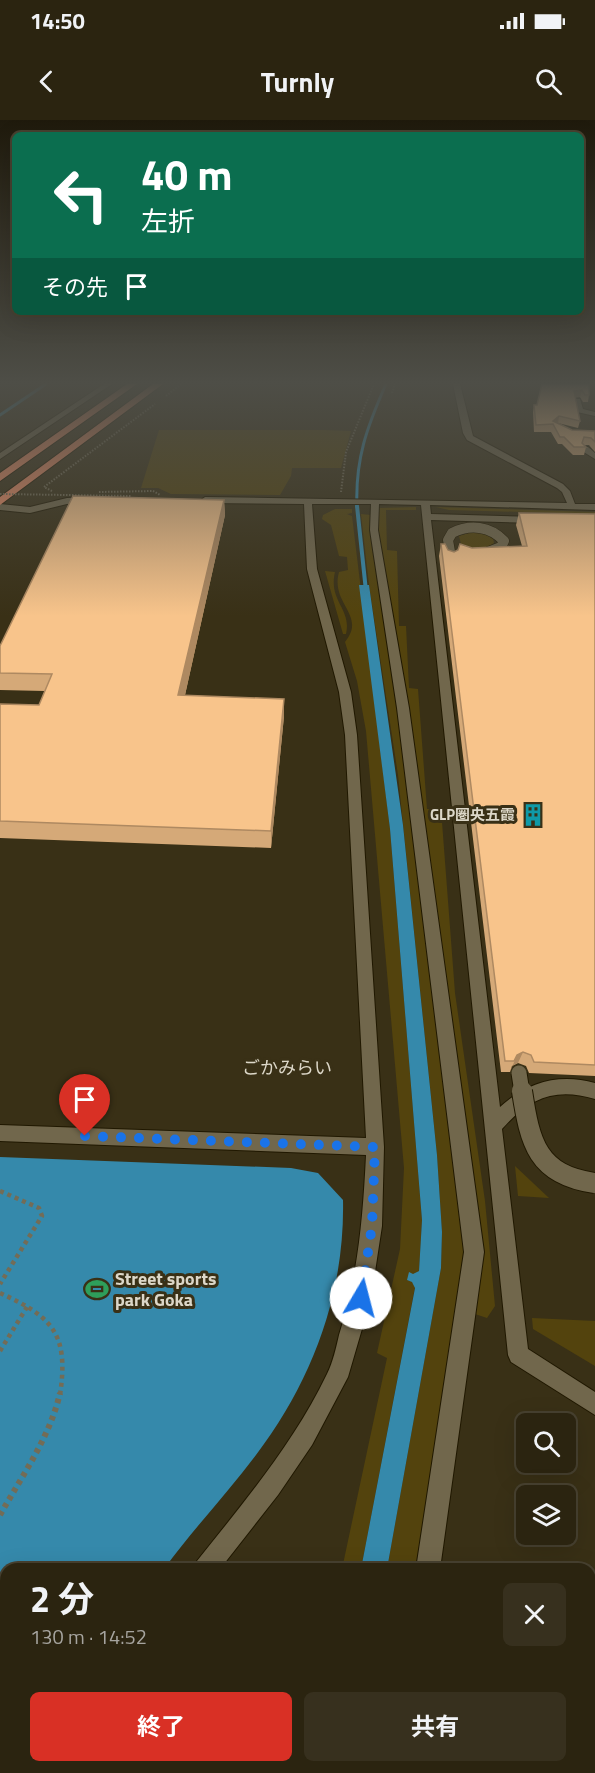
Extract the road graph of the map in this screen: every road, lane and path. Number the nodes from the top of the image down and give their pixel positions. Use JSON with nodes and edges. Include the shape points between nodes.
{"nodes":[{"id":1,"x":24,"y":461,"type":"edge"},
{"id":2,"x":58,"y":461,"type":"edge"},
{"id":3,"x":78,"y":461,"type":"edge"},
{"id":4,"x":345,"y":461,"type":"edge"},
{"id":5,"x":513,"y":461,"type":"edge"},
{"id":6,"x":0,"y":478,"type":"edge"},
{"id":7,"x":0,"y":494,"type":"edge"},
{"id":8,"x":160,"y":495,"type":"dead end"},
{"id":9,"x":131,"y":496,"type":"edge"},
{"id":10,"x":192,"y":499,"type":"edge"},
{"id":11,"x":106,"y":500,"type":"edge"},
{"id":12,"x":308,"y":502,"type":"junction"},
{"id":13,"x":339,"y":502,"type":"junction"},
{"id":14,"x":375,"y":502,"type":"junction"},
{"id":15,"x":0,"y":505,"type":"edge"},
{"id":16,"x":572,"y":506,"type":"junction"},
{"id":17,"x":595,"y":507,"type":"edge"},
{"id":18,"x":426,"y":510,"type":"junction"},
{"id":19,"x":547,"y":520,"type":"edge"},
{"id":20,"x":429,"y":539,"type":"junction"},
{"id":21,"x":461,"y":552,"type":"edge"},
{"id":22,"x":475,"y":554,"type":"edge"},
{"id":23,"x":451,"y":557,"type":"edge"},
{"id":24,"x":519,"y":1073,"type":"dead end"},
{"id":25,"x":595,"y":1092,"type":"edge"},
{"id":26,"x":493,"y":1127,"type":"junction"},
{"id":27,"x":0,"y":1133,"type":"edge"},
{"id":28,"x":375,"y":1147,"type":"junction"},
{"id":29,"x":595,"y":1183,"type":"edge"},
{"id":30,"x":0,"y":1191,"type":"edge"},
{"id":31,"x":0,"y":1284,"type":"edge"},
{"id":32,"x":0,"y":1293,"type":"edge"},
{"id":33,"x":27,"y":1307,"type":"junction"},
{"id":34,"x":0,"y":1351,"type":"edge"},
{"id":35,"x":595,"y":1404,"type":"edge"},
{"id":36,"x":0,"y":1515,"type":"edge"},
{"id":37,"x":210,"y":1563,"type":"edge"},
{"id":38,"x":429,"y":1563,"type":"edge"}],
"edges":[{"from":1,"to":6,"type":"highway"},
{"from":2,"to":15,"type":"highway"},
{"from":3,"to":8,"type":"path","via":[[44,487],[53,491],[153,491]]},
{"from":4,"to":13,"type":"path"},
{"from":5,"to":16,"type":"street","via":[[560,486]]},
{"from":7,"to":9,"type":"path","bridge":true},
{"from":10,"to":12,"type":"street"},
{"from":11,"to":15,"type":"street","via":[[67,501],[30,510]]},
{"from":12,"to":13,"type":"street"},
{"from":12,"to":28,"type":"street","via":[[312,568],[345,692],[351,735]]},
{"from":13,"to":14,"type":"street"},
{"from":14,"to":18,"type":"street"},
{"from":14,"to":38,"type":"street","via":[[374,530],[403,708],[474,1252]]},
{"from":16,"to":17,"type":"street"},
{"from":16,"to":18,"type":"street"},
{"from":18,"to":19,"type":"street"},
{"from":18,"to":20,"type":"street"},
{"from":20,"to":21,"type":"street"},
{"from":20,"to":26,"type":"street"},
{"from":22,"to":23,"type":"street","bridge":true,"via":[[498,550],[504,541],[484,529],[465,528],[448,540]]},
{"from":24,"to":29,"type":"street","bridge":true,"via":[[525,1114],[541,1158],[564,1177],[578,1183]]},
{"from":25,"to":26,"type":"street","via":[[582,1086],[557,1084],[524,1096]]},
{"from":26,"to":35,"type":"street","via":[[518,1355]]},
{"from":27,"to":28,"type":"street"},
{"from":28,"to":37,"type":"street","via":[[372,1226],[361,1298],[337,1377],[304,1437]]},
{"from":30,"to":31,"type":"path","via":[[39,1208],[42,1216]]},
{"from":32,"to":33,"type":"path"},
{"from":33,"to":34,"type":"path"},
{"from":33,"to":36,"type":"path","via":[[51,1325],[63,1363],[63,1382],[50,1422]]}]}
